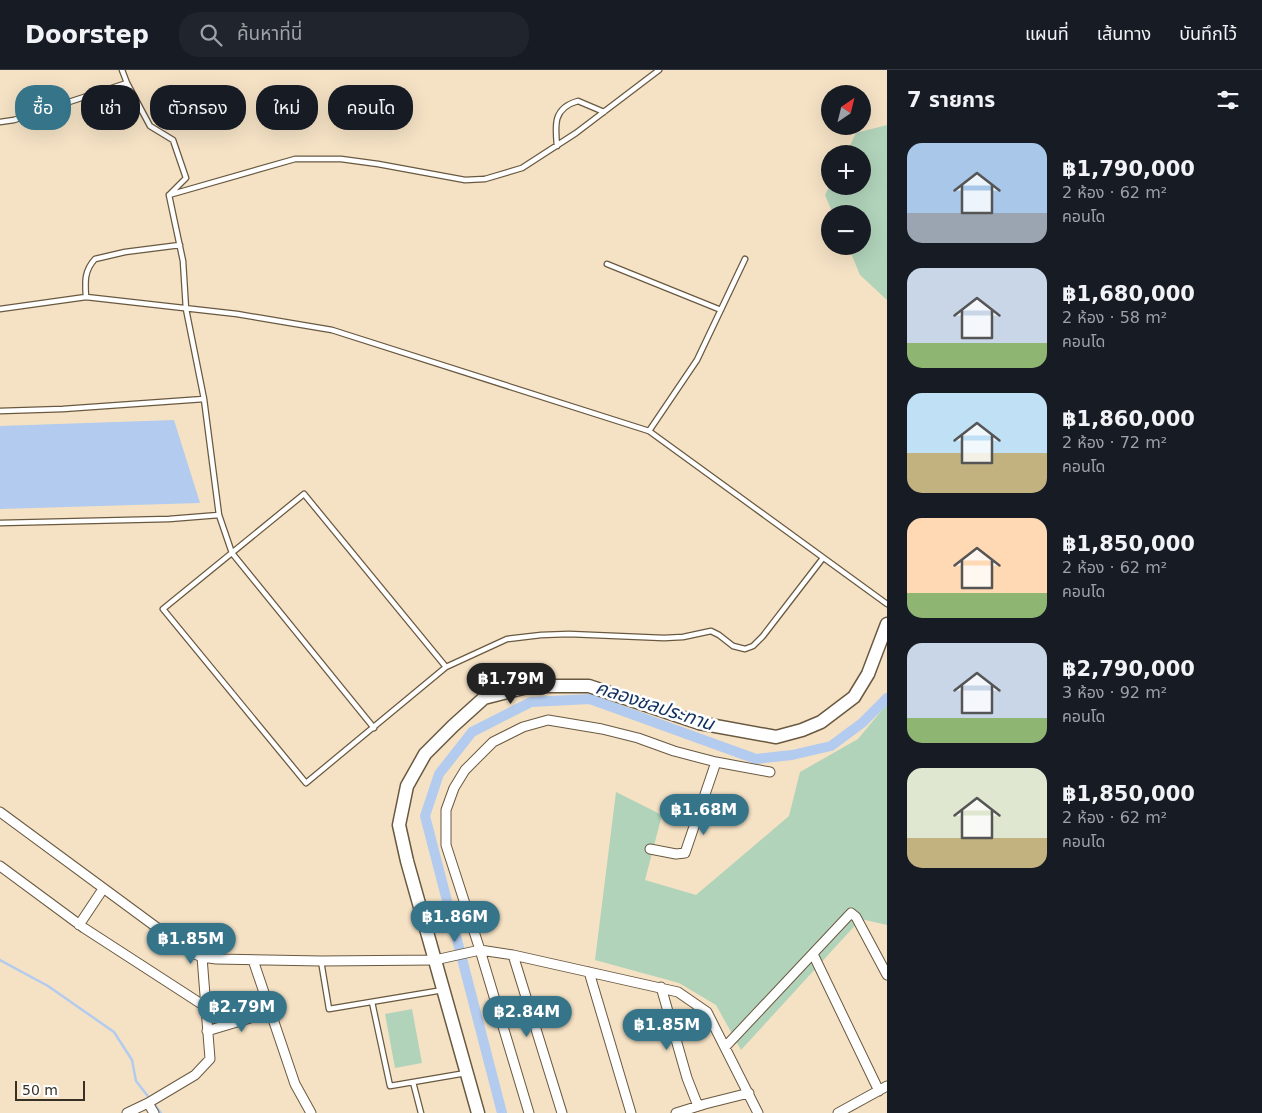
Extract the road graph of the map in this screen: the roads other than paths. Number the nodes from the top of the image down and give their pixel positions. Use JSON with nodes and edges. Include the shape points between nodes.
{"nodes":[{"id":1,"x":122,"y":70,"type":"edge"},
{"id":2,"x":659,"y":70,"type":"edge"},
{"id":3,"x":127,"y":83,"type":"junction"},
{"id":4,"x":604,"y":112,"type":"junction"},
{"id":5,"x":0,"y":122,"type":"edge"},
{"id":6,"x":557,"y":146,"type":"junction"},
{"id":7,"x":169,"y":194,"type":"junction"},
{"id":8,"x":180,"y":246,"type":"junction"},
{"id":9,"x":745,"y":259,"type":"dead end"},
{"id":10,"x":607,"y":264,"type":"dead end"},
{"id":11,"x":86,"y":297,"type":"junction"},
{"id":12,"x":0,"y":308,"type":"edge"},
{"id":13,"x":186,"y":309,"type":"junction"},
{"id":14,"x":721,"y":310,"type":"junction"},
{"id":15,"x":204,"y":399,"type":"junction"},
{"id":16,"x":0,"y":411,"type":"edge"},
{"id":17,"x":649,"y":431,"type":"junction"},
{"id":18,"x":219,"y":515,"type":"junction"},
{"id":19,"x":0,"y":524,"type":"edge"},
{"id":20,"x":232,"y":553,"type":"junction"},
{"id":21,"x":823,"y":558,"type":"junction"},
{"id":22,"x":887,"y":604,"type":"edge"},
{"id":23,"x":887,"y":624,"type":"edge"},
{"id":24,"x":446,"y":667,"type":"junction"},
{"id":25,"x":374,"y":728,"type":"junction"},
{"id":26,"x":716,"y":762,"type":"junction"},
{"id":27,"x":770,"y":772,"type":"dead end"},
{"id":28,"x":0,"y":812,"type":"edge"},
{"id":29,"x":650,"y":849,"type":"dead end"},
{"id":30,"x":0,"y":866,"type":"edge"},
{"id":31,"x":103,"y":888,"type":"junction"},
{"id":32,"x":80,"y":925,"type":"junction"},
{"id":33,"x":480,"y":950,"type":"junction"},
{"id":34,"x":813,"y":954,"type":"junction"},
{"id":35,"x":513,"y":956,"type":"junction"},
{"id":36,"x":202,"y":957,"type":"junction"},
{"id":37,"x":253,"y":960,"type":"junction"},
{"id":38,"x":435,"y":960,"type":"junction"},
{"id":39,"x":321,"y":961,"type":"junction"},
{"id":40,"x":589,"y":972,"type":"junction"},
{"id":41,"x":887,"y":975,"type":"edge"},
{"id":42,"x":661,"y":987,"type":"junction"},
{"id":43,"x":443,"y":990,"type":"junction"},
{"id":44,"x":372,"y":1002,"type":"junction"},
{"id":45,"x":206,"y":1007,"type":"junction"},
{"id":46,"x":270,"y":1012,"type":"junction"},
{"id":47,"x":208,"y":1031,"type":"junction"},
{"id":48,"x":726,"y":1046,"type":"junction"},
{"id":49,"x":466,"y":1072,"type":"junction"},
{"id":50,"x":413,"y":1082,"type":"junction"},
{"id":51,"x":883,"y":1088,"type":"edge"},
{"id":52,"x":749,"y":1093,"type":"junction"},
{"id":53,"x":148,"y":1103,"type":"junction"},
{"id":54,"x":698,"y":1106,"type":"junction"},
{"id":55,"x":854,"y":1109,"type":"edge"},
{"id":56,"x":758,"y":1112,"type":"edge"},
{"id":57,"x":128,"y":1113,"type":"edge"},
{"id":58,"x":154,"y":1113,"type":"edge"},
{"id":59,"x":311,"y":1113,"type":"edge"},
{"id":60,"x":421,"y":1113,"type":"edge"},
{"id":61,"x":478,"y":1113,"type":"edge"},
{"id":62,"x":529,"y":1113,"type":"edge"},
{"id":63,"x":562,"y":1113,"type":"edge"},
{"id":64,"x":631,"y":1113,"type":"edge"},
{"id":65,"x":676,"y":1113,"type":"edge"},
{"id":66,"x":838,"y":1113,"type":"edge"}],
"edges":[{"from":1,"to":3,"type":"lane"},
{"from":2,"to":4,"type":"lane"},
{"from":3,"to":5,"type":"lane"},
{"from":3,"to":7,"type":"lane","via":[[150,126],[173,140],[186,178]]},
{"from":4,"to":6,"type":"lane"},
{"from":4,"to":6,"type":"lane","via":[[578,101],[565,107],[555,126]]},
{"from":6,"to":7,"type":"lane","via":[[522,168],[485,179],[465,180],[340,159],[295,160]]},
{"from":7,"to":8,"type":"lane"},
{"from":8,"to":11,"type":"lane","via":[[125,252],[95,260],[86,275]]},
{"from":8,"to":13,"type":"lane"},
{"from":9,"to":14,"type":"lane"},
{"from":10,"to":14,"type":"lane"},
{"from":11,"to":12,"type":"lane"},
{"from":11,"to":13,"type":"lane"},
{"from":13,"to":15,"type":"lane"},
{"from":13,"to":17,"type":"lane","via":[[332,330]]},
{"from":14,"to":17,"type":"lane","via":[[698,360]]},
{"from":15,"to":16,"type":"lane"},
{"from":15,"to":18,"type":"lane"},
{"from":17,"to":21,"type":"lane"},
{"from":18,"to":19,"type":"lane"},
{"from":18,"to":20,"type":"lane"},
{"from":20,"to":24,"type":"lane","via":[[304,494]]},
{"from":20,"to":25,"type":"lane"},
{"from":20,"to":25,"type":"lane","via":[[163,609],[306,784]]},
{"from":21,"to":22,"type":"lane"},
{"from":21,"to":24,"type":"lane","via":[[763,636],[745,649],[733,646],[711,631],[664,638],[541,635],[507,639]]},
{"from":23,"to":38,"type":"street","via":[[868,674],[854,697],[821,722],[776,737],[699,723],[589,686],[531,686],[484,698],[425,754],[407,786],[399,824]]},
{"from":24,"to":25,"type":"lane"},
{"from":26,"to":27,"type":"street"},
{"from":26,"to":29,"type":"street","via":[[685,853]]},
{"from":26,"to":33,"type":"street","via":[[638,738],[548,720],[523,727],[493,742],[465,770],[446,810],[446,845]]},
{"from":28,"to":31,"type":"street"},
{"from":30,"to":32,"type":"street"},
{"from":31,"to":32,"type":"street"},
{"from":31,"to":36,"type":"street","via":[[190,952]]},
{"from":32,"to":45,"type":"street"},
{"from":33,"to":35,"type":"street"},
{"from":33,"to":38,"type":"street"},
{"from":33,"to":62,"type":"street"},
{"from":34,"to":41,"type":"street","via":[[851,913]]},
{"from":34,"to":48,"type":"street"},
{"from":34,"to":51,"type":"street"},
{"from":35,"to":40,"type":"street"},
{"from":35,"to":63,"type":"street"},
{"from":36,"to":37,"type":"street"},
{"from":36,"to":45,"type":"street"},
{"from":37,"to":39,"type":"street"},
{"from":37,"to":46,"type":"street"},
{"from":38,"to":39,"type":"street"},
{"from":38,"to":43,"type":"street"},
{"from":39,"to":44,"type":"lane","via":[[329,1009]]},
{"from":40,"to":42,"type":"street"},
{"from":40,"to":64,"type":"street"},
{"from":42,"to":48,"type":"street","via":[[678,992],[708,1012]]},
{"from":42,"to":54,"type":"street"},
{"from":43,"to":44,"type":"lane"},
{"from":43,"to":49,"type":"street"},
{"from":44,"to":50,"type":"lane","via":[[390,1086]]},
{"from":45,"to":47,"type":"street"},
{"from":46,"to":47,"type":"street"},
{"from":46,"to":59,"type":"street","via":[[295,1084]]},
{"from":47,"to":53,"type":"street","via":[[210,1059],[195,1075]]},
{"from":48,"to":52,"type":"street"},
{"from":49,"to":50,"type":"lane"},
{"from":49,"to":61,"type":"street"},
{"from":50,"to":60,"type":"lane"},
{"from":51,"to":55,"type":"street"},
{"from":52,"to":54,"type":"street"},
{"from":52,"to":56,"type":"street"},
{"from":53,"to":57,"type":"street"},
{"from":53,"to":58,"type":"street"},
{"from":54,"to":65,"type":"street"},
{"from":55,"to":66,"type":"street"}]}
